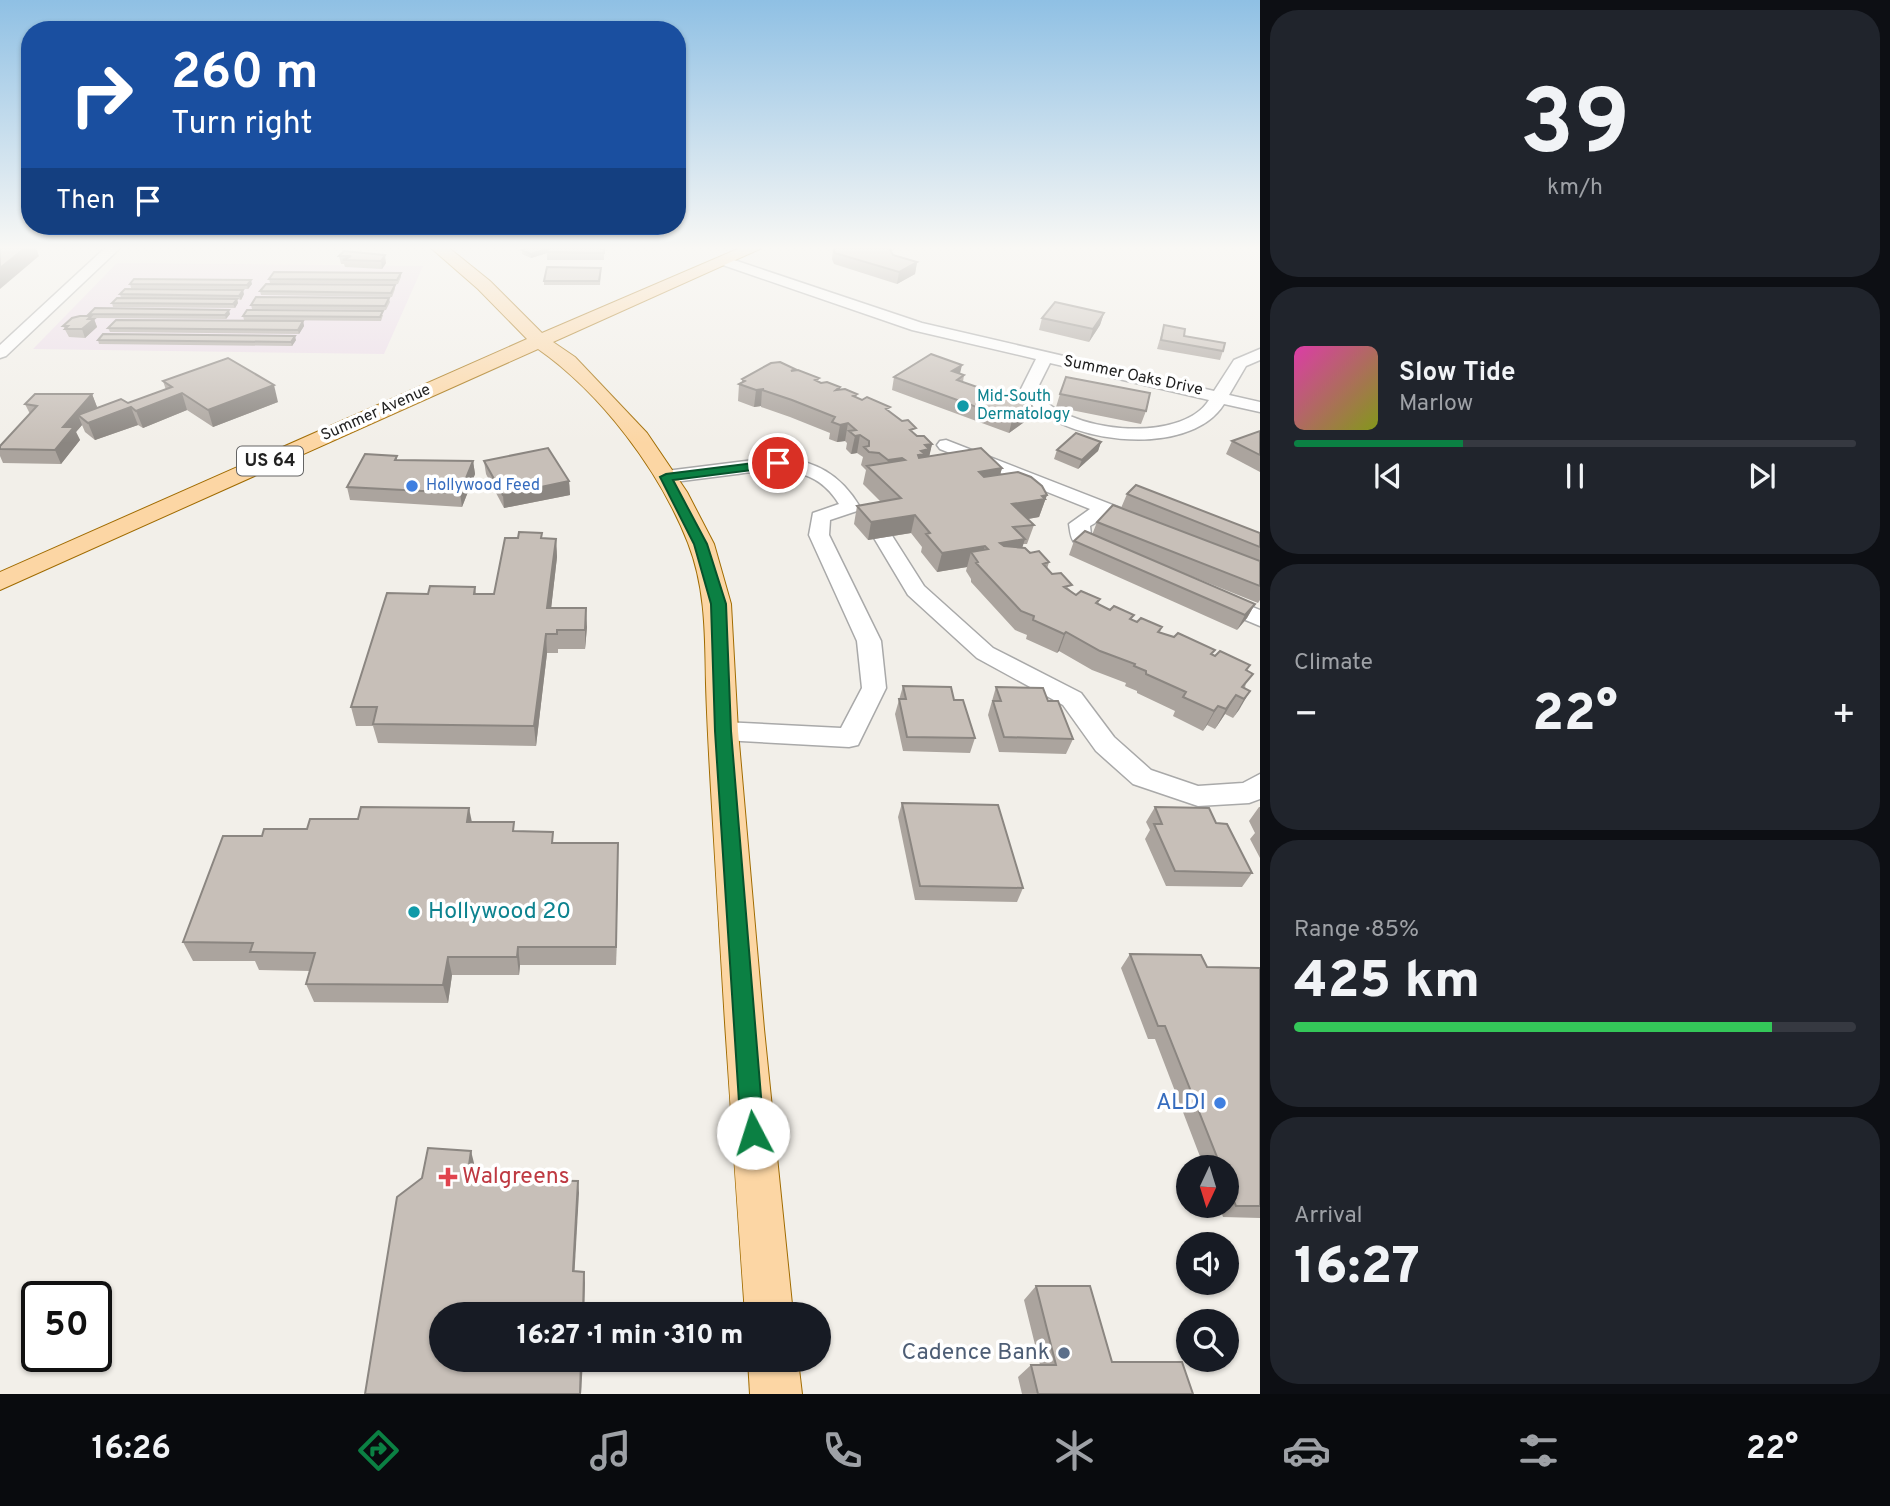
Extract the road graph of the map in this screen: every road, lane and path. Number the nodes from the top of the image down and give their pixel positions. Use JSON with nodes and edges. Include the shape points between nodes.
{"nodes":[{"id":1,"x":44,"y":313,"type":"edge"},
{"id":2,"x":512,"y":313,"type":"edge"},
{"id":3,"x":605,"y":313,"type":"edge"},
{"id":4,"x":876,"y":313,"type":"edge"},
{"id":5,"x":540,"y":341,"type":"junction"},
{"id":6,"x":0,"y":354,"type":"edge"},
{"id":7,"x":1260,"y":354,"type":"edge"},
{"id":8,"x":1045,"y":357,"type":"junction"},
{"id":9,"x":1221,"y":396,"type":"junction"},
{"id":10,"x":1260,"y":407,"type":"edge"},
{"id":11,"x":946,"y":445,"type":"dead end"},
{"id":12,"x":666,"y":477,"type":"junction"},
{"id":13,"x":850,"y":508,"type":"junction"},
{"id":14,"x":1106,"y":508,"type":"junction"},
{"id":15,"x":1157,"y":529,"type":"edge"},
{"id":16,"x":1121,"y":555,"type":"edge"},
{"id":17,"x":0,"y":582,"type":"edge"},
{"id":18,"x":1197,"y":590,"type":"edge"},
{"id":19,"x":1260,"y":619,"type":"edge"},
{"id":20,"x":723,"y":731,"type":"junction"},
{"id":21,"x":1260,"y":784,"type":"edge"},
{"id":22,"x":768,"y":1302,"type":"edge"},
{"id":23,"x":774,"y":1372,"type":"edge"},
{"id":24,"x":776,"y":1394,"type":"edge"}],
"edges":[{"from":1,"to":6,"type":"street"},
{"from":2,"to":5,"type":"main road"},
{"from":3,"to":5,"type":"main road","name":"Summer Avenue","number":"US 64"},
{"from":4,"to":8,"type":"street","name":"Summer Oaks Drive"},
{"from":5,"to":12,"type":"main road","via":[[568,361],[636,433]]},
{"from":5,"to":17,"type":"main road","name":"Summer Avenue","number":"US 64"},
{"from":7,"to":9,"type":"street","via":[[1240,363]]},
{"from":8,"to":9,"type":"street","name":"Summer Oaks Drive"},
{"from":8,"to":9,"type":"street","via":[[1029,386],[1034,402],[1059,417],[1116,432],[1161,433],[1204,418]]},
{"from":9,"to":10,"type":"street","name":"Summer Oaks Drive"},
{"from":11,"to":14,"type":"street"},
{"from":12,"to":13,"type":"street","via":[[797,464],[840,489]]},
{"from":12,"to":20,"type":"main road","via":[[701,544],[719,604]]},
{"from":13,"to":20,"type":"street","via":[[820,517],[819,535],[869,640],[874,688],[849,738]]},
{"from":13,"to":21,"type":"street","via":[[878,529],[916,590],[985,653],[1072,699],[1105,744],[1142,777],[1198,796],[1249,793]]},
{"from":14,"to":15,"type":"street"},
{"from":14,"to":16,"type":"street","via":[[1079,524],[1083,538]]},
{"from":18,"to":19,"type":"street"},
{"from":20,"to":22,"type":"main road"},
{"from":23,"to":24,"type":"main road"}]}
